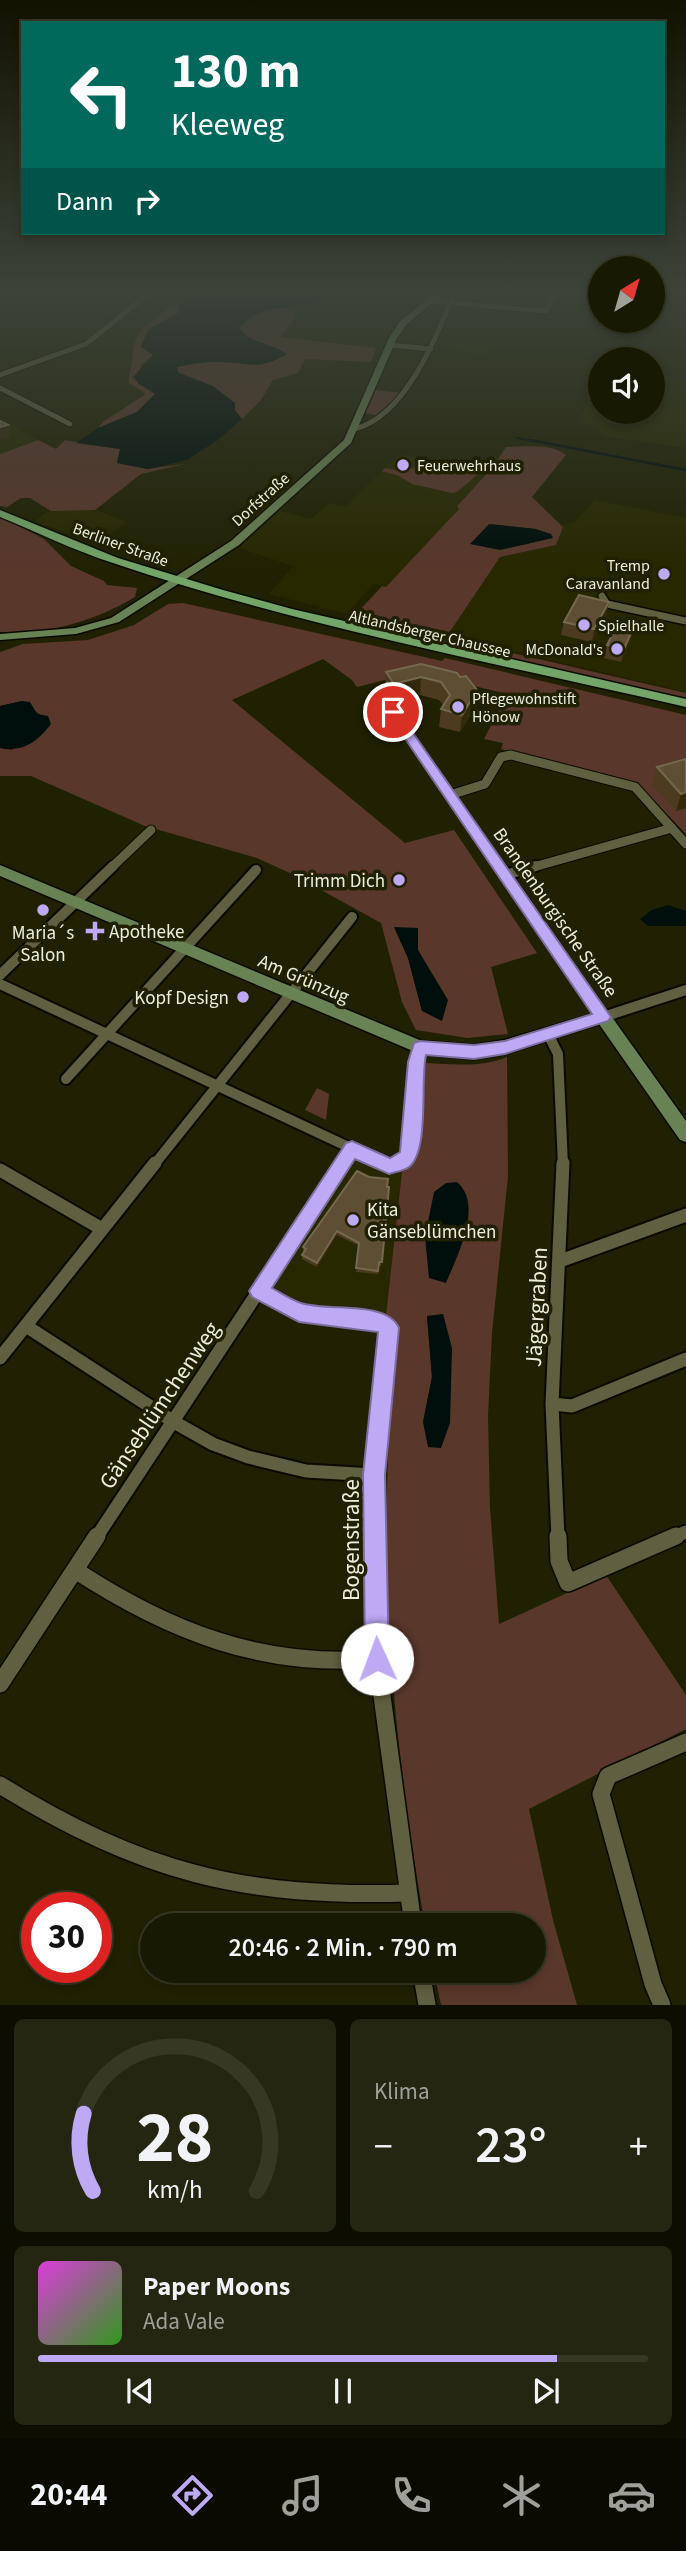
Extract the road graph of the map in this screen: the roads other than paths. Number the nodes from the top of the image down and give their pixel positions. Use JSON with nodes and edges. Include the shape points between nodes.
{"nodes":[{"id":1,"x":373,"y":385,"type":"edge"},
{"id":2,"x":411,"y":385,"type":"edge"},
{"id":3,"x":0,"y":388,"type":"edge"},
{"id":4,"x":70,"y":424,"type":"dead end"},
{"id":5,"x":354,"y":429,"type":"junction"},
{"id":6,"x":0,"y":513,"type":"edge"},
{"id":7,"x":172,"y":584,"type":"junction"},
{"id":8,"x":602,"y":596,"type":"dead end"},
{"id":9,"x":686,"y":621,"type":"edge"},
{"id":10,"x":0,"y":637,"type":"edge"},
{"id":11,"x":686,"y":703,"type":"edge"},
{"id":12,"x":686,"y":711,"type":"edge"},
{"id":13,"x":393,"y":712,"type":"dead end"},
{"id":14,"x":450,"y":795,"type":"junction"},
{"id":15,"x":673,"y":828,"type":"junction"},
{"id":16,"x":151,"y":830,"type":"dead end"},
{"id":17,"x":686,"y":844,"type":"edge"},
{"id":18,"x":0,"y":870,"type":"edge"},
{"id":19,"x":256,"y":870,"type":"dead end"},
{"id":20,"x":505,"y":875,"type":"junction"},
{"id":21,"x":77,"y":903,"type":"junction"},
{"id":22,"x":352,"y":917,"type":"dead end"},
{"id":23,"x":184,"y":948,"type":"junction"},
{"id":24,"x":0,"y":975,"type":"edge"},
{"id":25,"x":0,"y":985,"type":"edge"},
{"id":26,"x":686,"y":990,"type":"edge"},
{"id":27,"x":290,"y":993,"type":"junction"},
{"id":28,"x":603,"y":1017,"type":"junction"},
{"id":29,"x":106,"y":1034,"type":"junction"},
{"id":30,"x":548,"y":1034,"type":"junction"},
{"id":31,"x":420,"y":1047,"type":"junction"},
{"id":32,"x":66,"y":1079,"type":"dead end"},
{"id":33,"x":217,"y":1087,"type":"junction"},
{"id":34,"x":686,"y":1135,"type":"edge"},
{"id":35,"x":346,"y":1146,"type":"junction"},
{"id":36,"x":0,"y":1170,"type":"edge"},
{"id":37,"x":686,"y":1215,"type":"edge"},
{"id":38,"x":102,"y":1229,"type":"junction"},
{"id":39,"x":560,"y":1261,"type":"junction"},
{"id":40,"x":259,"y":1291,"type":"junction"},
{"id":41,"x":26,"y":1326,"type":"junction"},
{"id":42,"x":0,"y":1358,"type":"edge"},
{"id":43,"x":686,"y":1359,"type":"edge"},
{"id":44,"x":552,"y":1404,"type":"junction"},
{"id":45,"x":174,"y":1422,"type":"junction"},
{"id":46,"x":374,"y":1475,"type":"junction"},
{"id":47,"x":686,"y":1532,"type":"edge"},
{"id":48,"x":75,"y":1570,"type":"junction"},
{"id":49,"x":377,"y":1659,"type":"junction"},
{"id":50,"x":0,"y":1684,"type":"edge"},
{"id":51,"x":686,"y":1742,"type":"edge"},
{"id":52,"x":0,"y":1785,"type":"edge"},
{"id":53,"x":408,"y":1893,"type":"junction"},
{"id":54,"x":411,"y":1913,"type":"edge"},
{"id":55,"x":424,"y":1983,"type":"edge"},
{"id":56,"x":428,"y":2005,"type":"edge"},
{"id":57,"x":662,"y":2005,"type":"edge"}],
"edges":[{"from":1,"to":5,"type":"main road","name":"Dorfstraße"},
{"from":2,"to":5,"type":"street","name":"Dorfstraße","via":[[362,428]]},
{"from":3,"to":4,"type":"street"},
{"from":5,"to":7,"type":"main road","name":"Dorfstraße","via":[[339,449],[235,543]]},
{"from":6,"to":7,"type":"main road","name":"Berliner Straße"},
{"from":7,"to":10,"type":"main road","name":"Dorfstraße","via":[[99,625],[63,633]]},
{"from":7,"to":11,"type":"main road","name":"Altlandsberger Chaussee"},
{"from":7,"to":12,"type":"main road","name":"Altlandsberger Chaussee","via":[[301,623]]},
{"from":8,"to":9,"type":"street","via":[[607,604]]},
{"from":13,"to":14,"type":"street","name":"Brandenburgische Straße"},
{"from":14,"to":15,"type":"street","via":[[485,784],[500,757],[511,755],[635,787]]},
{"from":14,"to":20,"type":"street","name":"Brandenburgische Straße"},
{"from":15,"to":17,"type":"street"},
{"from":15,"to":20,"type":"street"},
{"from":16,"to":21,"type":"street"},
{"from":18,"to":21,"type":"main road","name":"Am Grünzug"},
{"from":19,"to":23,"type":"street"},
{"from":20,"to":28,"type":"street","name":"Brandenburgische Straße"},
{"from":21,"to":23,"type":"main road","name":"Am Grünzug"},
{"from":21,"to":24,"type":"street"},
{"from":22,"to":27,"type":"street"},
{"from":23,"to":27,"type":"main road","name":"Am Grünzug"},
{"from":23,"to":29,"type":"street"},
{"from":25,"to":29,"type":"street"},
{"from":26,"to":28,"type":"street"},
{"from":27,"to":31,"type":"main road","name":"Am Grünzug"},
{"from":27,"to":33,"type":"street"},
{"from":28,"to":30,"type":"main road","name":"Am Grünzug"},
{"from":28,"to":34,"type":"main road","name":"Brandenburgische Straße"},
{"from":29,"to":32,"type":"street"},
{"from":29,"to":33,"type":"street"},
{"from":30,"to":31,"type":"main road","name":"Am Grünzug","via":[[474,1052]]},
{"from":30,"to":39,"type":"street","name":"Jägergraben","via":[[558,1054],[563,1143]]},
{"from":31,"to":35,"type":"street","via":[[408,1156],[389,1166]]},
{"from":33,"to":35,"type":"street"},
{"from":33,"to":38,"type":"street"},
{"from":35,"to":40,"type":"street","name":"Gänseblümchenweg"},
{"from":36,"to":38,"type":"street"},
{"from":37,"to":39,"type":"street"},
{"from":38,"to":41,"type":"street"},
{"from":39,"to":44,"type":"street","name":"Jägergraben"},
{"from":40,"to":45,"type":"street","name":"Gänseblümchenweg"},
{"from":40,"to":46,"type":"street","name":"Bogenstraße","via":[[299,1312],[379,1320],[389,1328]]},
{"from":41,"to":42,"type":"street"},
{"from":41,"to":45,"type":"street"},
{"from":43,"to":44,"type":"street","via":[[572,1406]]},
{"from":44,"to":47,"type":"street","name":"Jägergraben","via":[[559,1560],[568,1583]]},
{"from":45,"to":46,"type":"street","via":[[248,1457],[306,1471]]},
{"from":45,"to":48,"type":"street","name":"Gänseblümchenweg"},
{"from":46,"to":49,"type":"street","name":"Bogenstraße"},
{"from":48,"to":49,"type":"street","via":[[114,1598],[154,1618],[229,1645],[344,1664]]},
{"from":48,"to":50,"type":"street","name":"Gänseblümchenweg"},
{"from":49,"to":53,"type":"street","name":"Bogenstraße"},
{"from":51,"to":57,"type":"street","via":[[608,1776],[601,1794]]},
{"from":52,"to":53,"type":"street","via":[[68,1828],[173,1871],[314,1895]]},
{"from":53,"to":54,"type":"street","name":"Bogenstraße"},
{"from":55,"to":56,"type":"street"}]}
